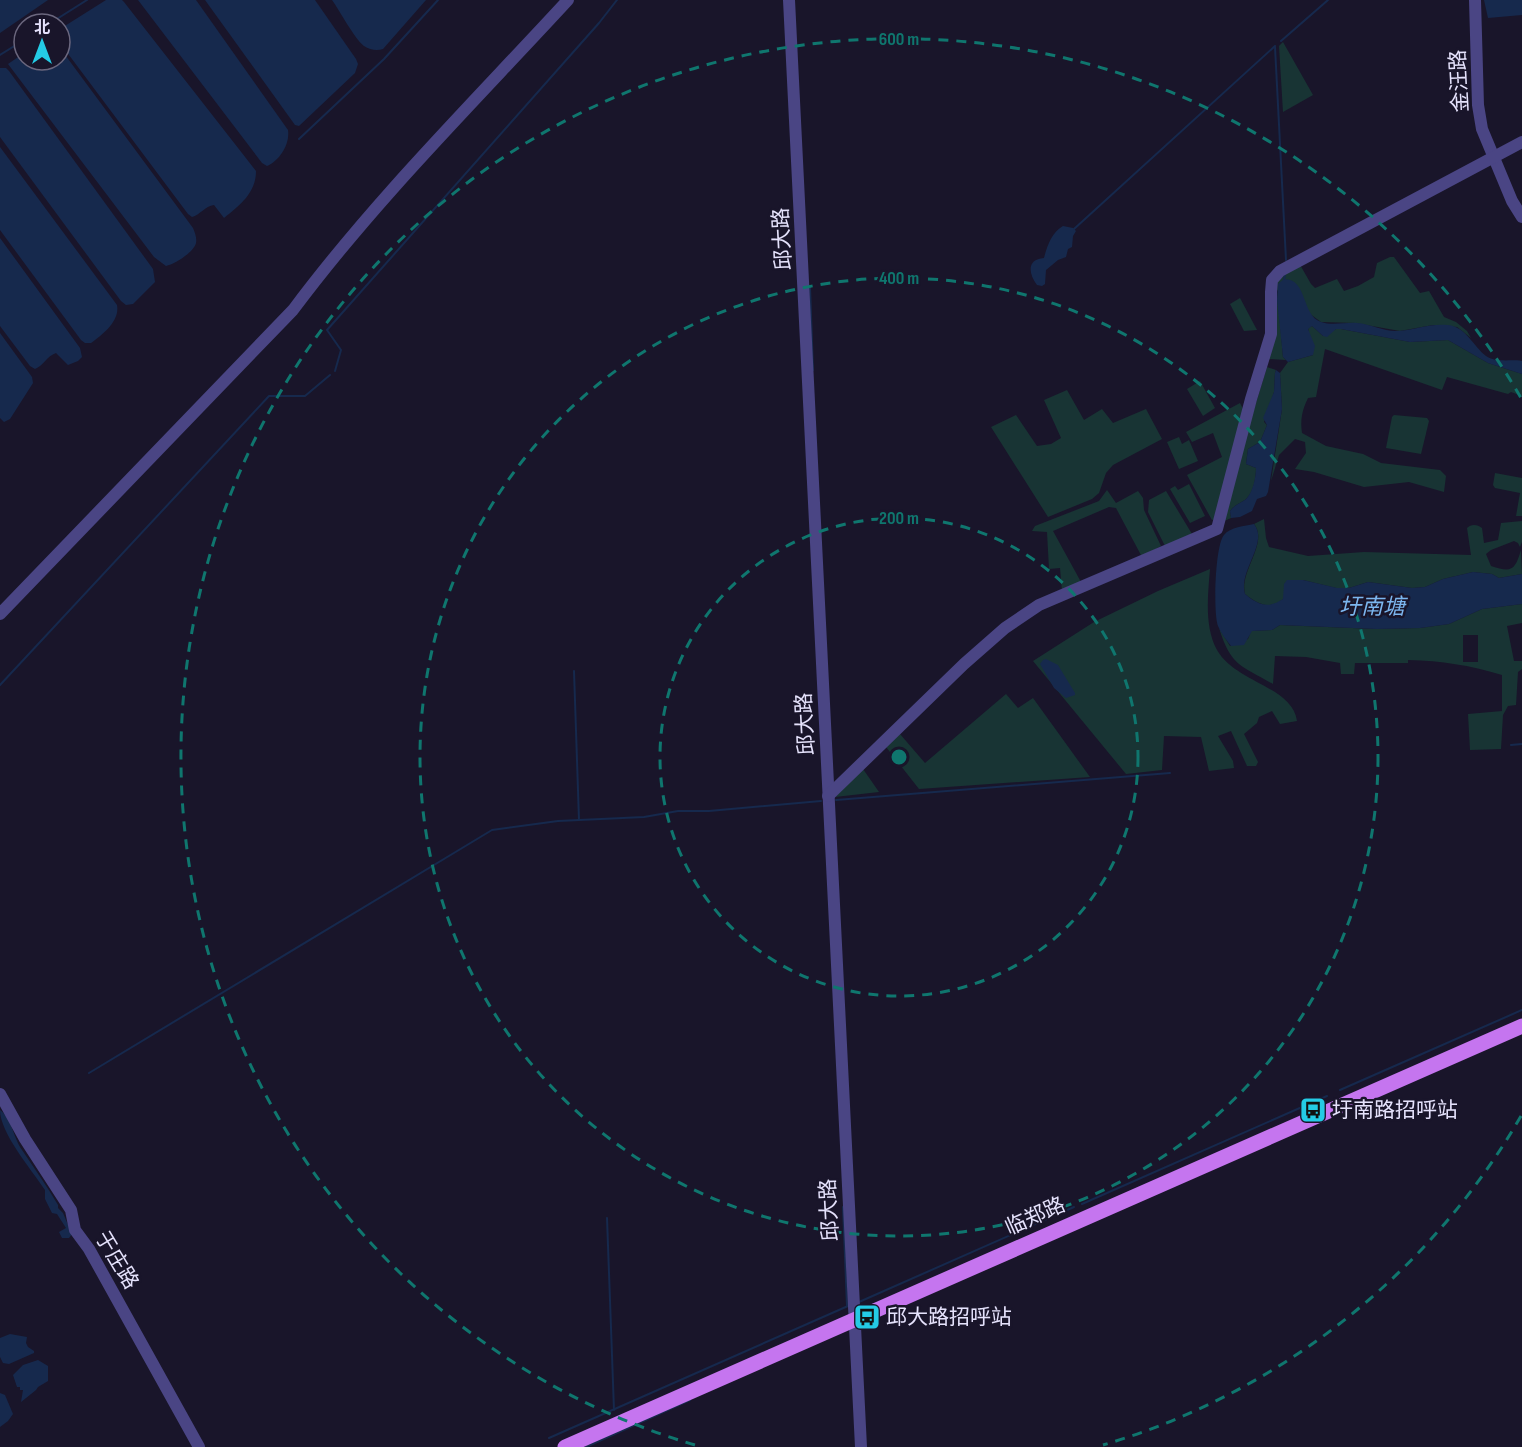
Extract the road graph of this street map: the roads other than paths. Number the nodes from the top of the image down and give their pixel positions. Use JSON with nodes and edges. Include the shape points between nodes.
{"nodes":[{"id":1,"x":568,"y":0,"type":"edge"},
{"id":2,"x":789,"y":0,"type":"edge"},
{"id":3,"x":1475,"y":0,"type":"edge"},
{"id":4,"x":1522,"y":142,"type":"edge"},
{"id":5,"x":1493,"y":157,"type":"junction"},
{"id":6,"x":1522,"y":218,"type":"edge"},
{"id":7,"x":0,"y":614,"type":"edge"},
{"id":8,"x":828,"y":796,"type":"junction"},
{"id":9,"x":1522,"y":1026,"type":"edge"},
{"id":10,"x":0,"y":1094,"type":"edge"},
{"id":11,"x":854,"y":1318,"type":"junction"},
{"id":12,"x":200,"y":1447,"type":"edge"},
{"id":13,"x":566,"y":1447,"type":"edge"},
{"id":14,"x":861,"y":1447,"type":"edge"}],
"edges":[{"from":1,"to":7,"type":"street","via":[[363,222],[293,310]]},
{"from":2,"to":8,"type":"street","name":"邱大路"},
{"from":3,"to":5,"type":"street","name":"金汪路","via":[[1478,105]]},
{"from":4,"to":5,"type":"street"},
{"from":5,"to":6,"type":"street","name":"金汪路"},
{"from":5,"to":8,"type":"street","via":[[1274,276],[1271,334],[1216,529],[1039,605],[1005,628]]},
{"from":8,"to":11,"type":"street","name":"邱大路"},
{"from":9,"to":11,"type":"main road","name":"临郑路"},
{"from":10,"to":12,"type":"street","name":"于庄路","via":[[71,1210],[75,1230]]},
{"from":11,"to":13,"type":"main road","name":"临郑路"},
{"from":11,"to":14,"type":"street","name":"邱大路"}]}
